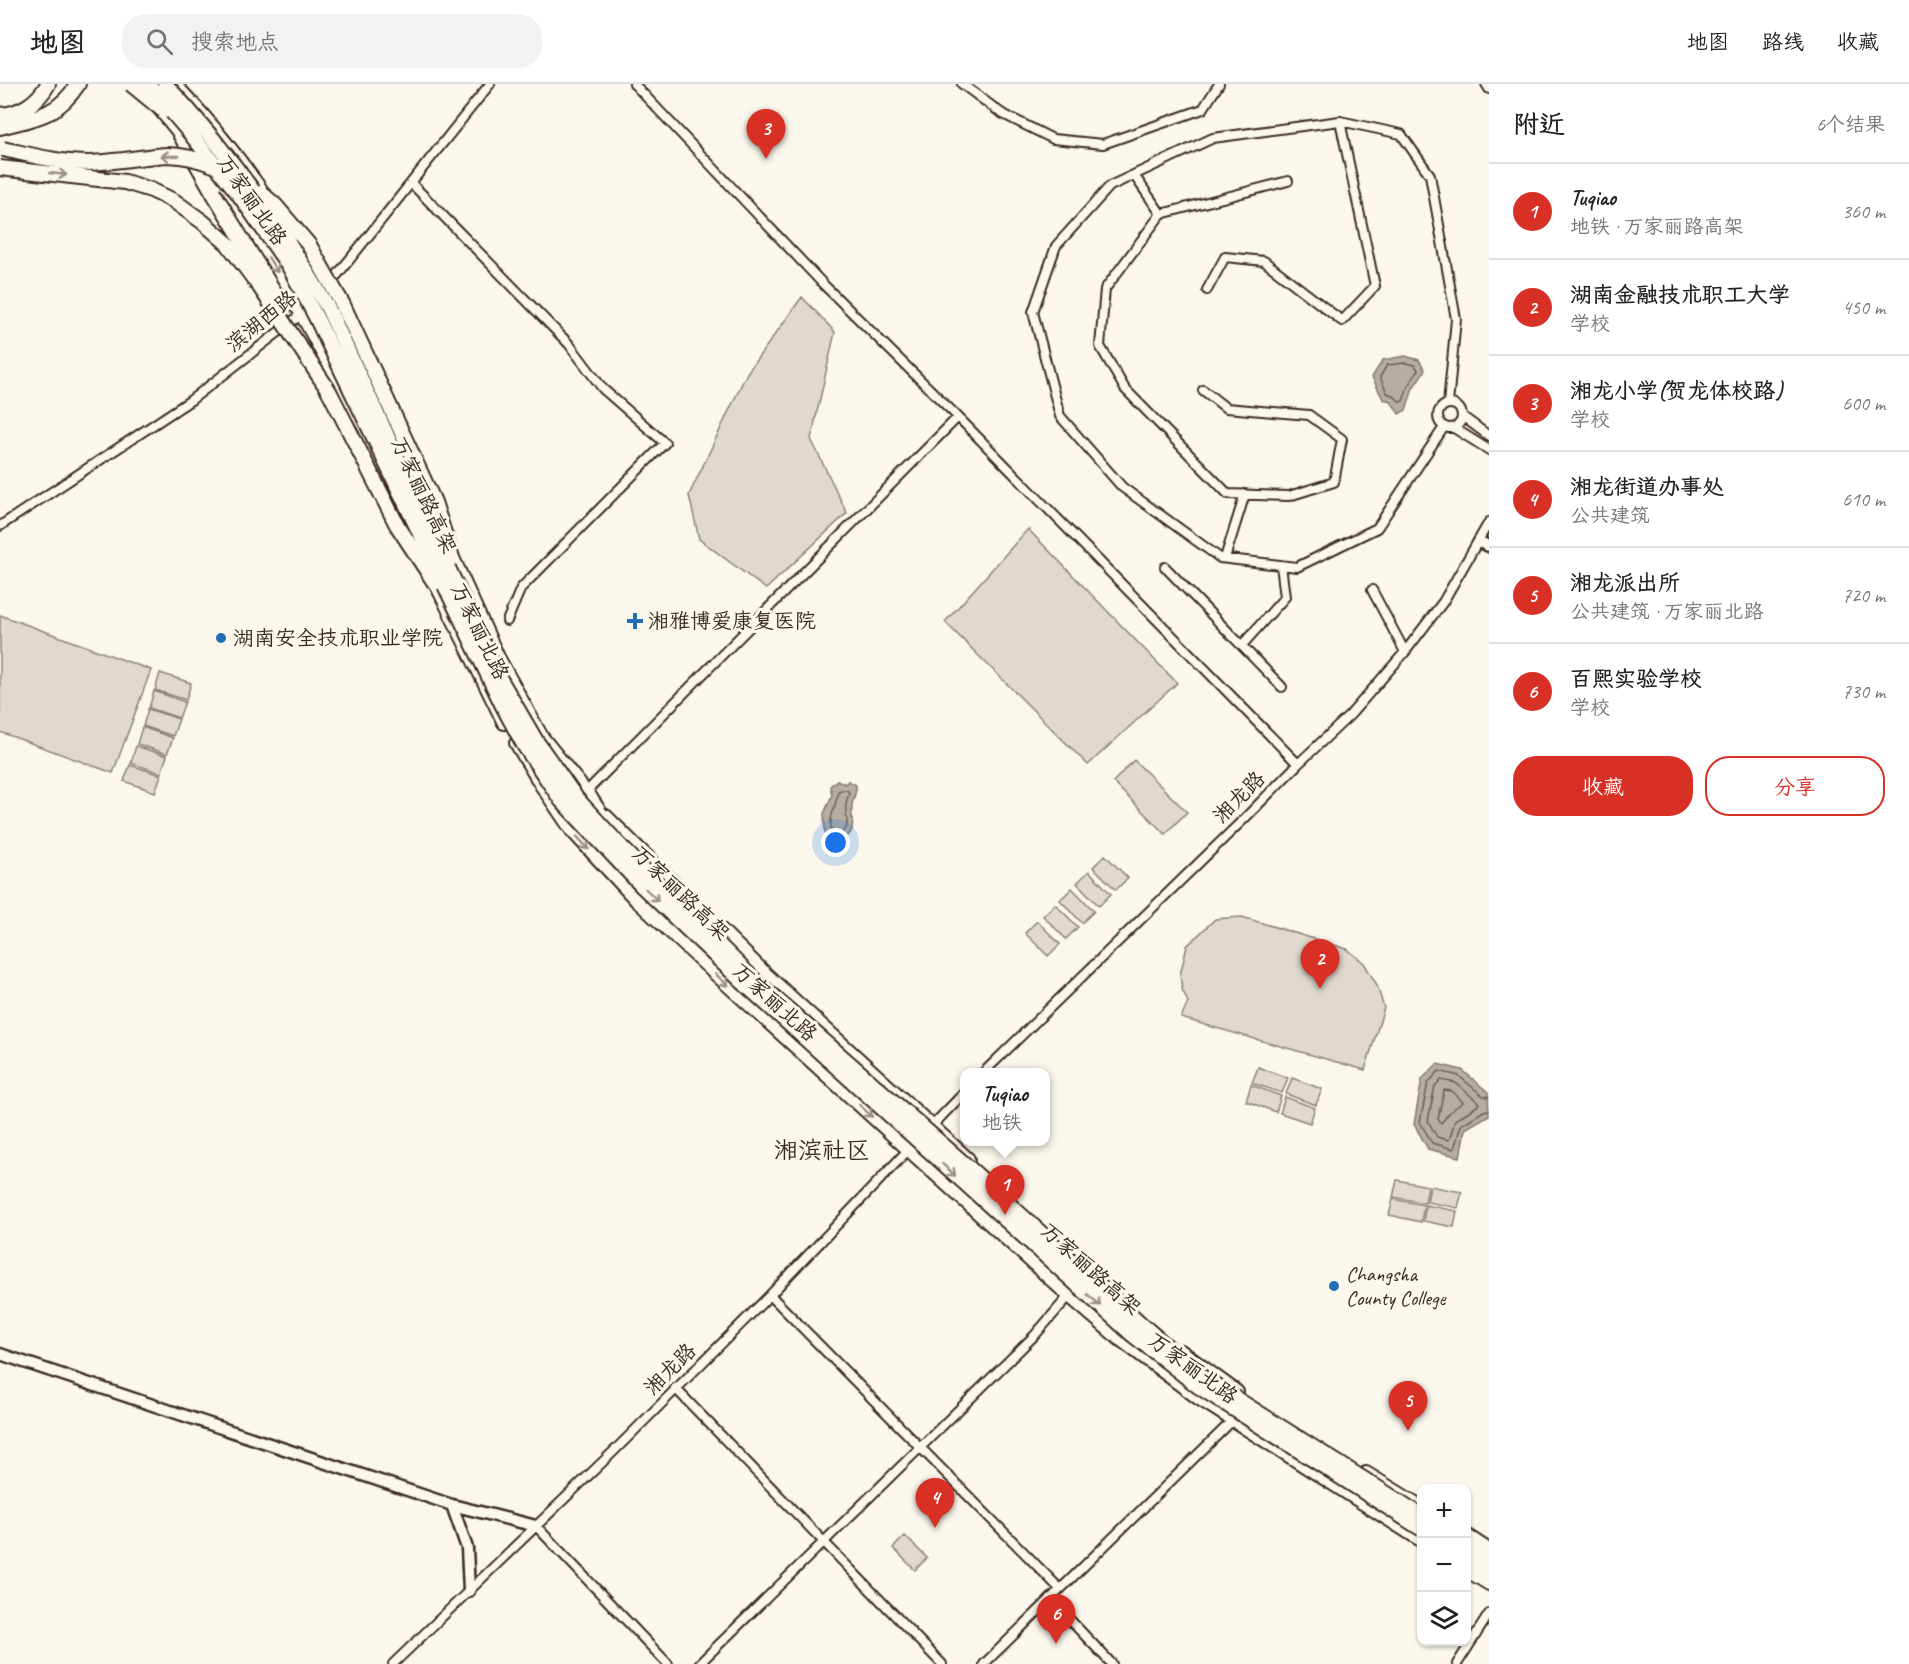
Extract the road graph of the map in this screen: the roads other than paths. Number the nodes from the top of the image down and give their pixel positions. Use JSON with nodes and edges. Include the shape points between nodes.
{"nodes":[{"id":1,"x":48,"y":84,"type":"edge"},
{"id":2,"x":78,"y":84,"type":"edge"},
{"id":3,"x":131,"y":84,"type":"edge"},
{"id":4,"x":137,"y":84,"type":"edge"},
{"id":5,"x":148,"y":84,"type":"edge"},
{"id":6,"x":165,"y":84,"type":"edge"},
{"id":7,"x":174,"y":84,"type":"edge"},
{"id":8,"x":490,"y":84,"type":"edge"},
{"id":9,"x":633,"y":84,"type":"edge"},
{"id":10,"x":962,"y":84,"type":"edge"},
{"id":11,"x":1219,"y":84,"type":"edge"},
{"id":12,"x":1486,"y":84,"type":"edge"},
{"id":13,"x":1489,"y":89,"type":"edge"},
{"id":14,"x":0,"y":116,"type":"edge"},
{"id":15,"x":1340,"y":121,"type":"junction"},
{"id":16,"x":0,"y":127,"type":"edge"},
{"id":17,"x":185,"y":133,"type":"junction"},
{"id":18,"x":0,"y":148,"type":"edge"},
{"id":19,"x":0,"y":168,"type":"edge"},
{"id":20,"x":1134,"y":175,"type":"junction"},
{"id":21,"x":1288,"y":181,"type":"dead end"},
{"id":22,"x":411,"y":183,"type":"junction"},
{"id":23,"x":1161,"y":214,"type":"junction"},
{"id":24,"x":328,"y":287,"type":"junction"},
{"id":25,"x":1208,"y":290,"type":"dead end"},
{"id":26,"x":302,"y":314,"type":"junction"},
{"id":27,"x":1203,"y":390,"type":"dead end"},
{"id":28,"x":329,"y":391,"type":"junction"},
{"id":29,"x":1448,"y":404,"type":"junction"},
{"id":30,"x":1462,"y":416,"type":"junction"},
{"id":31,"x":958,"y":417,"type":"junction"},
{"id":32,"x":1444,"y":427,"type":"junction"},
{"id":33,"x":1454,"y":428,"type":"junction"},
{"id":34,"x":1489,"y":436,"type":"edge"},
{"id":35,"x":1489,"y":450,"type":"edge"},
{"id":36,"x":1245,"y":494,"type":"junction"},
{"id":37,"x":1489,"y":522,"type":"edge"},
{"id":38,"x":0,"y":526,"type":"edge"},
{"id":39,"x":1484,"y":544,"type":"edge"},
{"id":40,"x":1225,"y":558,"type":"junction"},
{"id":41,"x":1281,"y":565,"type":"junction"},
{"id":42,"x":1165,"y":567,"type":"dead end"},
{"id":43,"x":1372,"y":590,"type":"dead end"},
{"id":44,"x":507,"y":621,"type":"dead end"},
{"id":45,"x":467,"y":623,"type":"junction"},
{"id":46,"x":1243,"y":644,"type":"junction"},
{"id":47,"x":1405,"y":652,"type":"junction"},
{"id":48,"x":1282,"y":687,"type":"dead end"},
{"id":49,"x":1298,"y":764,"type":"junction"},
{"id":50,"x":586,"y":792,"type":"junction"},
{"id":51,"x":846,"y":1059,"type":"junction"},
{"id":52,"x":988,"y":1068,"type":"edge"},
{"id":53,"x":960,"y":1097,"type":"edge"},
{"id":54,"x":933,"y":1126,"type":"junction"},
{"id":55,"x":909,"y":1150,"type":"junction"},
{"id":56,"x":770,"y":1295,"type":"junction"},
{"id":57,"x":1069,"y":1296,"type":"junction"},
{"id":58,"x":0,"y":1354,"type":"edge"},
{"id":59,"x":675,"y":1388,"type":"junction"},
{"id":60,"x":1232,"y":1421,"type":"junction"},
{"id":61,"x":920,"y":1448,"type":"junction"},
{"id":62,"x":1417,"y":1504,"type":"edge"},
{"id":63,"x":452,"y":1505,"type":"junction"},
{"id":64,"x":1417,"y":1513,"type":"edge"},
{"id":65,"x":536,"y":1526,"type":"junction"},
{"id":66,"x":1417,"y":1526,"type":"edge"},
{"id":67,"x":1417,"y":1538,"type":"edge"},
{"id":68,"x":1471,"y":1538,"type":"edge"},
{"id":69,"x":824,"y":1542,"type":"junction"},
{"id":70,"x":1471,"y":1547,"type":"edge"},
{"id":71,"x":1489,"y":1550,"type":"edge"},
{"id":72,"x":1489,"y":1559,"type":"edge"},
{"id":73,"x":1471,"y":1560,"type":"edge"},
{"id":74,"x":1489,"y":1571,"type":"edge"},
{"id":75,"x":1471,"y":1573,"type":"edge"},
{"id":76,"x":1489,"y":1584,"type":"edge"},
{"id":77,"x":1060,"y":1589,"type":"junction"},
{"id":78,"x":469,"y":1591,"type":"junction"},
{"id":79,"x":1050,"y":1599,"type":"junction"},
{"id":80,"x":1489,"y":1614,"type":"edge"},
{"id":81,"x":393,"y":1664,"type":"edge"},
{"id":82,"x":668,"y":1664,"type":"edge"},
{"id":83,"x":699,"y":1664,"type":"edge"},
{"id":84,"x":942,"y":1664,"type":"edge"},
{"id":85,"x":984,"y":1664,"type":"edge"},
{"id":86,"x":1112,"y":1664,"type":"edge"},
{"id":87,"x":1457,"y":1664,"type":"edge"}],
"edges":[{"from":1,"to":14,"type":"highway","via":[[27,108]]},
{"from":2,"to":16,"type":"highway","via":[[56,109]]},
{"from":3,"to":17,"type":"highway","bridge":true},
{"from":4,"to":17,"type":"main road","name":"万家丽北路"},
{"from":5,"to":17,"type":"highway","name":"万家丽路高架","bridge":true},
{"from":6,"to":45,"type":"highway","name":"万家丽路高架","bridge":true,"via":[[262,202],[328,308]]},
{"from":7,"to":24,"type":"main road","name":"万家丽北路","via":[[242,162]]},
{"from":8,"to":22,"type":"street","name":"滨湖西路"},
{"from":9,"to":31,"type":"street","via":[[825,286]]},
{"from":10,"to":11,"type":"street","via":[[1000,113],[1053,138],[1103,144],[1203,109]]},
{"from":12,"to":13,"type":"street"},
{"from":15,"to":20,"type":"street","via":[[1213,138]]},
{"from":15,"to":25,"type":"street","via":[[1375,286],[1342,321],[1264,261],[1225,257]]},
{"from":15,"to":29,"type":"street","via":[[1401,134],[1430,175],[1456,319]]},
{"from":17,"to":26,"type":"main road","name":"万家丽北路","one_way":true},
{"from":17,"to":28,"type":"highway","bridge":true,"via":[[213,192],[304,341]]},
{"from":17,"to":45,"type":"highway","name":"万家丽路高架","bridge":true,"via":[[238,193],[289,266]]},
{"from":45,"to":18,"type":"highway","one_way":true,"bridge":true,"via":[[434,502],[342,305],[309,245],[275,205],[234,173],[185,157],[168,155],[86,163]]},
{"from":19,"to":28,"type":"highway","one_way":true,"bridge":true,"via":[[125,182],[174,201],[228,244]]},
{"from":20,"to":23,"type":"street"},
{"from":20,"to":40,"type":"street","via":[[1110,186],[1056,246],[1033,312],[1060,416],[1122,487]]},
{"from":21,"to":23,"type":"street"},
{"from":22,"to":24,"type":"street","name":"滨湖西路"},
{"from":22,"to":44,"type":"street","via":[[569,344],[603,389],[665,443],[521,588]]},
{"from":23,"to":36,"type":"street","via":[[1105,289],[1100,346],[1125,389],[1228,494]]},
{"from":24,"to":26,"type":"street","name":"滨湖西路"},
{"from":24,"to":50,"type":"main road","name":"万家丽北路","via":[[498,657],[542,736]]},
{"from":26,"to":38,"type":"street","name":"滨湖西路","via":[[191,400]]},
{"from":26,"to":55,"type":"main road","name":"万家丽北路","one_way":true,"via":[[493,701],[541,786],[573,832],[653,915]]},
{"from":27,"to":36,"type":"street","via":[[1226,408],[1309,415],[1342,439],[1334,482],[1289,496]]},
{"from":28,"to":45,"type":"highway","bridge":true,"via":[[397,525]]},
{"from":29,"to":30,"type":"street","via":[[1458,407]]},
{"from":29,"to":32,"type":"street","via":[[1438,414]]},
{"from":30,"to":33,"type":"street"},
{"from":30,"to":34,"type":"street"},
{"from":31,"to":49,"type":"street"},
{"from":31,"to":50,"type":"street"},
{"from":32,"to":33,"type":"street"},
{"from":32,"to":41,"type":"street","via":[[1377,528],[1297,567]]},
{"from":33,"to":35,"type":"street"},
{"from":36,"to":40,"type":"street"},
{"from":37,"to":39,"type":"street","name":"湘龙路"},
{"from":39,"to":47,"type":"street","name":"湘龙路"},
{"from":40,"to":41,"type":"street"},
{"from":41,"to":46,"type":"street","via":[[1285,597]]},
{"from":42,"to":46,"type":"street"},
{"from":43,"to":47,"type":"street"},
{"from":45,"to":51,"type":"highway","name":"万家丽路高架","bridge":true,"via":[[531,732],[576,798],[753,979]]},
{"from":45,"to":66,"type":"highway","name":"万家丽路高架","one_way":true,"bridge":true,"via":[[524,745],[562,801],[713,954],[1133,1335],[1198,1386]]},
{"from":46,"to":48,"type":"street"},
{"from":47,"to":49,"type":"street","name":"湘龙路","via":[[1350,715]]},
{"from":49,"to":52,"type":"street","name":"湘龙路"},
{"from":50,"to":51,"type":"highway","bridge":true,"via":[[609,827]]},
{"from":50,"to":54,"type":"main road","name":"万家丽北路","via":[[611,824],[759,968]]},
{"from":51,"to":64,"type":"highway","name":"万家丽路高架","bridge":true,"via":[[1203,1378]]},
{"from":53,"to":54,"type":"street","name":"湘龙路"},
{"from":54,"to":55,"type":"street","name":"湘龙路"},
{"from":54,"to":62,"type":"main road","name":"万家丽北路","via":[[1184,1354],[1279,1420]]},
{"from":55,"to":56,"type":"street","name":"湘龙路"},
{"from":55,"to":57,"type":"main road","name":"万家丽北路"},
{"from":56,"to":59,"type":"street","name":"湘龙路"},
{"from":56,"to":61,"type":"street"},
{"from":57,"to":60,"type":"main road","name":"万家丽北路","via":[[1153,1366]]},
{"from":57,"to":61,"type":"street","via":[[1035,1335]]},
{"from":58,"to":63,"type":"street"},
{"from":59,"to":65,"type":"street","name":"湘龙路"},
{"from":59,"to":69,"type":"street"},
{"from":60,"to":67,"type":"main road","name":"万家丽北路"},
{"from":60,"to":77,"type":"street"},
{"from":61,"to":69,"type":"street"},
{"from":61,"to":77,"type":"street"},
{"from":63,"to":65,"type":"street"},
{"from":63,"to":78,"type":"street","via":[[466,1548]]},
{"from":65,"to":78,"type":"street","name":"湘龙路"},
{"from":65,"to":82,"type":"street"},
{"from":68,"to":71,"type":"main road"},
{"from":69,"to":83,"type":"street"},
{"from":69,"to":84,"type":"street"},
{"from":70,"to":72,"type":"highway"},
{"from":73,"to":74,"type":"highway"},
{"from":75,"to":76,"type":"main road"},
{"from":77,"to":79,"type":"street"},
{"from":78,"to":81,"type":"street","name":"湘龙路"},
{"from":79,"to":85,"type":"street"},
{"from":79,"to":86,"type":"street"},
{"from":80,"to":87,"type":"street"}]}
